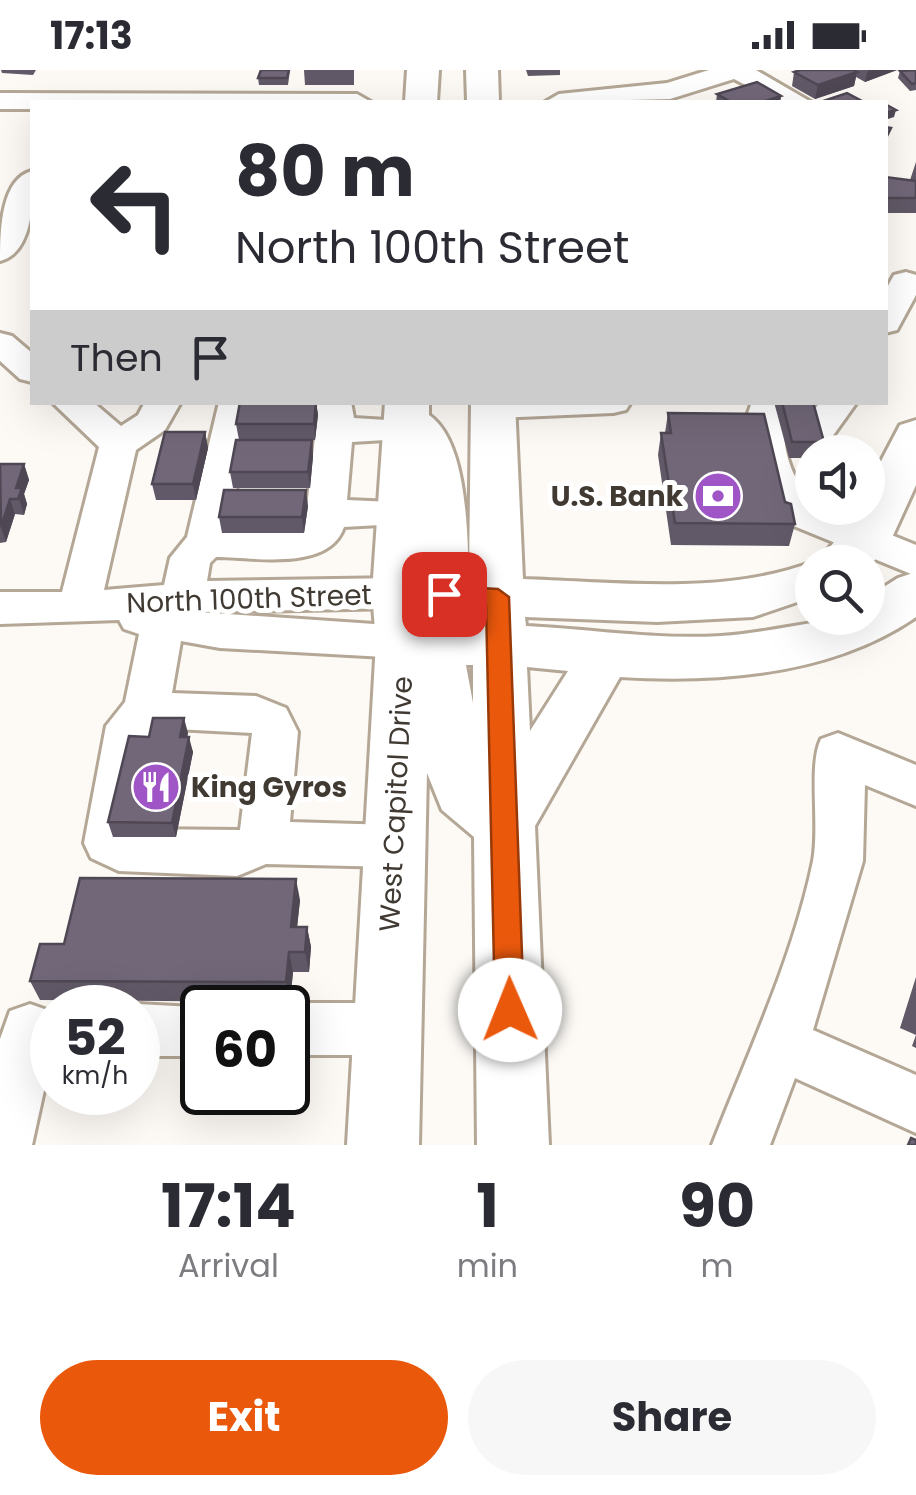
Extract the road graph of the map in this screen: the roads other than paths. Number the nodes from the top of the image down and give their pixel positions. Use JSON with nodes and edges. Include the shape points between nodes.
{"nodes":[{"id":1,"x":82,"y":70,"type":"edge"},
{"id":2,"x":246,"y":70,"type":"edge"},
{"id":3,"x":423,"y":70,"type":"edge"},
{"id":4,"x":482,"y":70,"type":"edge"},
{"id":5,"x":736,"y":70,"type":"edge"},
{"id":6,"x":69,"y":100,"type":"edge"},
{"id":7,"x":240,"y":100,"type":"edge"},
{"id":8,"x":421,"y":100,"type":"edge"},
{"id":9,"x":483,"y":100,"type":"edge"},
{"id":10,"x":578,"y":100,"type":"edge"},
{"id":11,"x":794,"y":100,"type":"edge"},
{"id":12,"x":0,"y":101,"type":"edge"},
{"id":13,"x":30,"y":101,"type":"edge"},
{"id":14,"x":30,"y":184,"type":"edge"},
{"id":15,"x":0,"y":252,"type":"edge"},
{"id":16,"x":902,"y":273,"type":"edge"},
{"id":17,"x":888,"y":314,"type":"edge"},
{"id":18,"x":0,"y":343,"type":"edge"},
{"id":19,"x":30,"y":369,"type":"edge"},
{"id":20,"x":74,"y":405,"type":"edge"},
{"id":21,"x":162,"y":405,"type":"edge"},
{"id":22,"x":493,"y":405,"type":"edge"},
{"id":23,"x":407,"y":412,"type":"edge"},
{"id":24,"x":798,"y":417,"type":"edge"},
{"id":25,"x":916,"y":435,"type":"edge"},
{"id":26,"x":286,"y":437,"type":"junction"},
{"id":27,"x":119,"y":444,"type":"junction"},
{"id":28,"x":278,"y":511,"type":"junction"},
{"id":29,"x":402,"y":513,"type":"junction"},
{"id":30,"x":206,"y":544,"type":"junction"},
{"id":31,"x":844,"y":545,"type":"edge"},
{"id":32,"x":857,"y":545,"type":"edge"},
{"id":33,"x":885,"y":557,"type":"edge"},
{"id":34,"x":916,"y":561,"type":"edge"},
{"id":35,"x":795,"y":584,"type":"edge"},
{"id":36,"x":916,"y":591,"type":"edge"},
{"id":37,"x":0,"y":608,"type":"edge"},
{"id":38,"x":79,"y":608,"type":"junction"},
{"id":39,"x":173,"y":610,"type":"junction"},
{"id":40,"x":420,"y":618,"type":"junction"},
{"id":41,"x":498,"y":622,"type":"junction"},
{"id":42,"x":602,"y":655,"type":"junction"},
{"id":43,"x":146,"y":710,"type":"junction"},
{"id":44,"x":916,"y":786,"type":"edge"},
{"id":45,"x":504,"y":825,"type":"junction"},
{"id":46,"x":263,"y":842,"type":"junction"},
{"id":47,"x":392,"y":846,"type":"junction"},
{"id":48,"x":27,"y":1024,"type":"edge"},
{"id":49,"x":310,"y":1029,"type":"edge"},
{"id":50,"x":386,"y":1029,"type":"junction"},
{"id":51,"x":780,"y":1043,"type":"junction"},
{"id":52,"x":916,"y":1104,"type":"edge"},
{"id":53,"x":4,"y":1145,"type":"edge"},
{"id":54,"x":382,"y":1145,"type":"edge"},
{"id":55,"x":513,"y":1145,"type":"edge"},
{"id":56,"x":741,"y":1145,"type":"edge"}],
"edges":[{"from":1,"to":6,"type":"street"},
{"from":2,"to":7,"type":"street"},
{"from":3,"to":8,"type":"main road"},
{"from":4,"to":9,"type":"main road"},
{"from":5,"to":10,"type":"street","via":[[670,90]]},
{"from":5,"to":11,"type":"street"},
{"from":12,"to":13,"type":"street"},
{"from":14,"to":15,"type":"street"},
{"from":16,"to":17,"type":"street"},
{"from":18,"to":19,"type":"street"},
{"from":20,"to":27,"type":"street"},
{"from":21,"to":27,"type":"street","via":[[152,422]]},
{"from":22,"to":41,"type":"main road"},
{"from":23,"to":26,"type":"street"},
{"from":23,"to":29,"type":"main road","name":"West Capitol Drive"},
{"from":23,"to":40,"type":"main road","via":[[440,482]]},
{"from":24,"to":31,"type":"street","via":[[784,494]]},
{"from":25,"to":32,"type":"main road"},
{"from":26,"to":28,"type":"street"},
{"from":26,"to":28,"type":"street"},
{"from":27,"to":38,"type":"street"},
{"from":28,"to":29,"type":"street"},
{"from":28,"to":30,"type":"street"},
{"from":28,"to":30,"type":"street"},
{"from":29,"to":40,"type":"main road","name":"West Capitol Drive"},
{"from":30,"to":39,"type":"street","via":[[190,558]]},
{"from":33,"to":34,"type":"street"},
{"from":35,"to":41,"type":"main road","via":[[753,598]]},
{"from":36,"to":42,"type":"main road","via":[[840,634],[764,651]]},
{"from":37,"to":38,"type":"street"},
{"from":38,"to":39,"type":"street"},
{"from":39,"to":40,"type":"street","via":[[220,632]]},
{"from":39,"to":43,"type":"street"},
{"from":40,"to":41,"type":"main road"},
{"from":40,"to":45,"type":"main road","via":[[458,782]]},
{"from":40,"to":47,"type":"main road","name":"West Capitol Drive"},
{"from":41,"to":42,"type":"main road"},
{"from":41,"to":45,"type":"main road"},
{"from":42,"to":45,"type":"main road"},
{"from":43,"to":46,"type":"street","via":[[256,714],[270,721],[276,732]]},
{"from":43,"to":46,"type":"street","via":[[130,726],[109,843],[119,850],[238,854]]},
{"from":44,"to":51,"type":"street","via":[[838,752],[838,861]]},
{"from":45,"to":55,"type":"main road"},
{"from":46,"to":47,"type":"street"},
{"from":47,"to":50,"type":"main road","name":"West Capitol Drive"},
{"from":48,"to":53,"type":"street"},
{"from":49,"to":50,"type":"street"},
{"from":50,"to":54,"type":"main road","name":"West Capitol Drive"},
{"from":51,"to":52,"type":"street"},
{"from":51,"to":56,"type":"street"}]}
